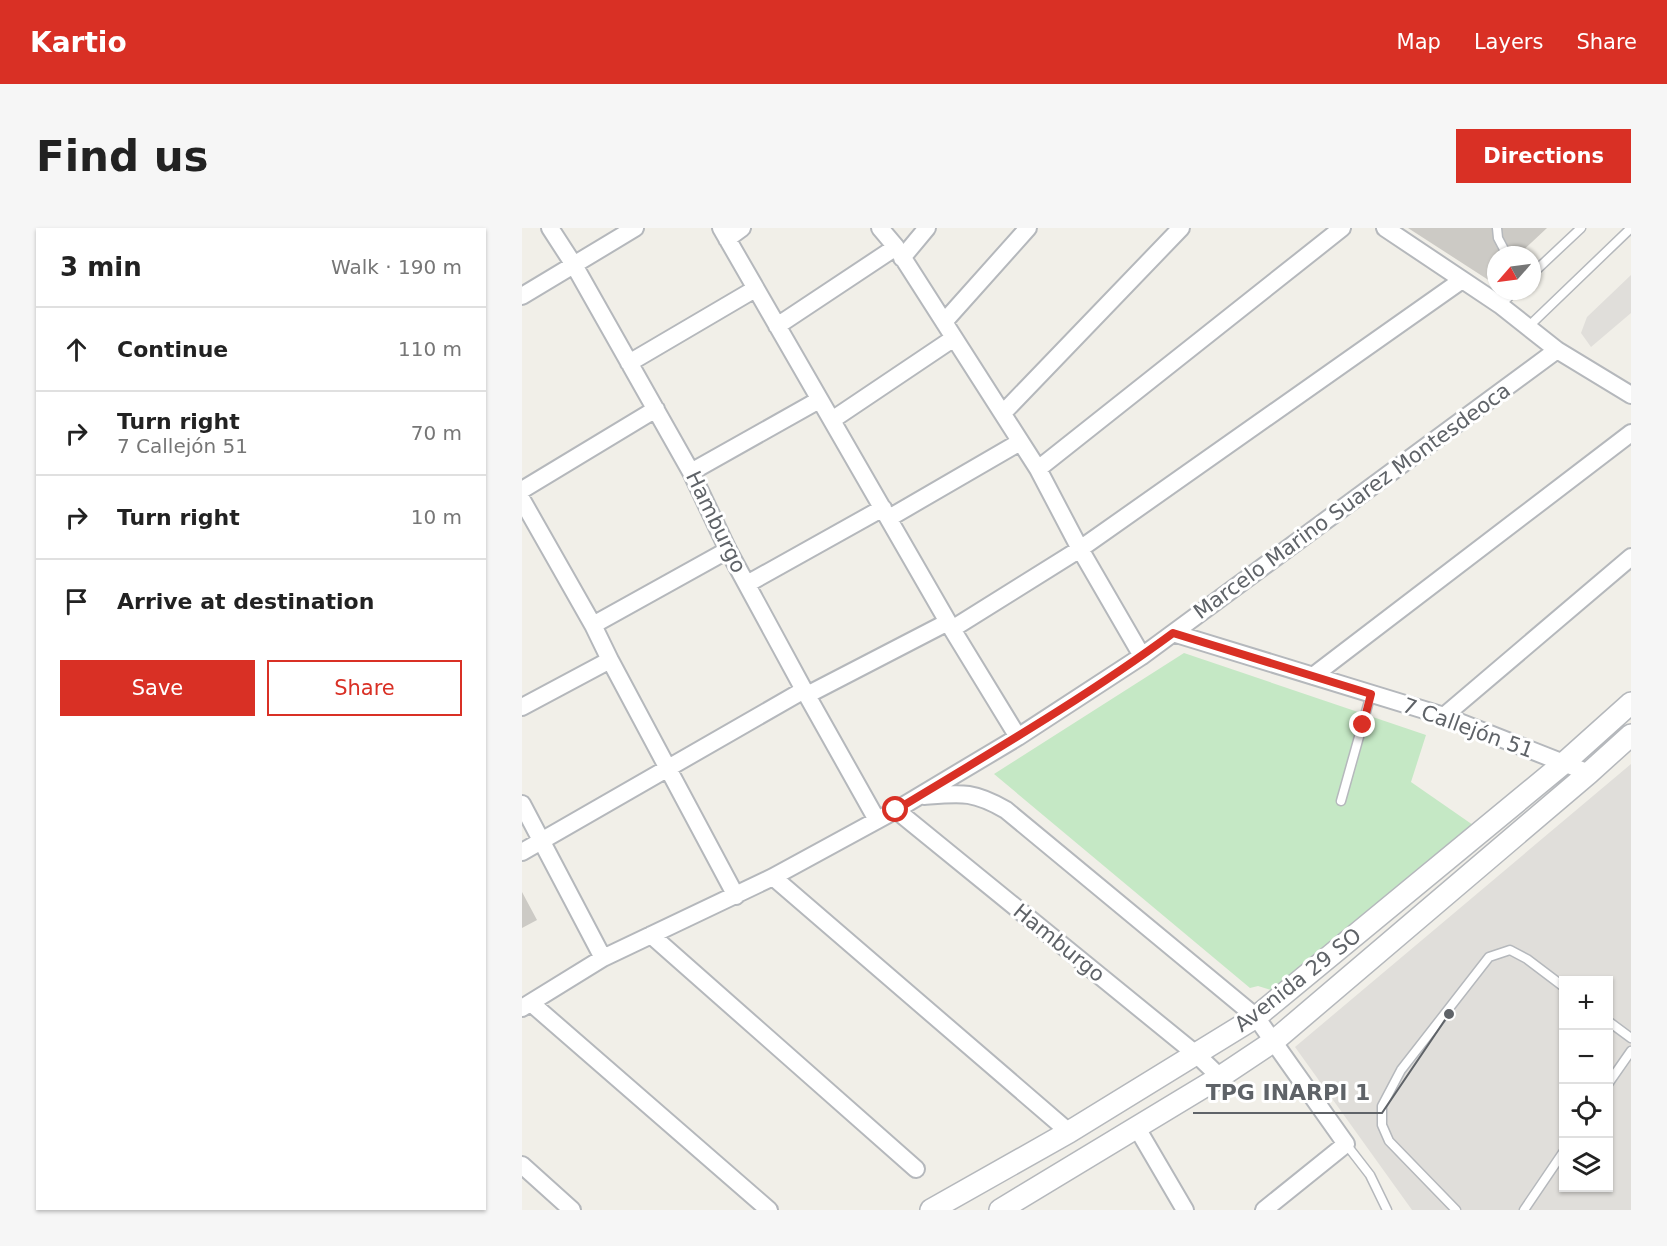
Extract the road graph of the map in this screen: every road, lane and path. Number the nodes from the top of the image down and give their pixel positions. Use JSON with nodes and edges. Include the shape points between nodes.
{"nodes":[{"id":1,"x":550,"y":228,"type":"edge"},
{"id":2,"x":635,"y":228,"type":"edge"},
{"id":3,"x":742,"y":228,"type":"edge"},
{"id":4,"x":880,"y":228,"type":"edge"},
{"id":5,"x":927,"y":228,"type":"edge"},
{"id":6,"x":1028,"y":228,"type":"edge"},
{"id":7,"x":1181,"y":228,"type":"edge"},
{"id":8,"x":1342,"y":228,"type":"edge"},
{"id":9,"x":1385,"y":228,"type":"edge"},
{"id":10,"x":1497,"y":228,"type":"edge"},
{"id":11,"x":1581,"y":228,"type":"edge"},
{"id":12,"x":1630,"y":228,"type":"edge"},
{"id":13,"x":724,"y":234,"type":"edge"},
{"id":14,"x":1502,"y":246,"type":"edge"},
{"id":15,"x":899,"y":252,"type":"junction"},
{"id":16,"x":574,"y":265,"type":"junction"},
{"id":17,"x":1541,"y":266,"type":"edge"},
{"id":18,"x":1462,"y":280,"type":"junction"},
{"id":19,"x":755,"y":289,"type":"junction"},
{"id":20,"x":522,"y":296,"type":"edge"},
{"id":21,"x":1505,"y":300,"type":"edge"},
{"id":22,"x":1500,"y":305,"type":"junction"},
{"id":23,"x":944,"y":322,"type":"junction"},
{"id":24,"x":777,"y":326,"type":"junction"},
{"id":25,"x":1528,"y":327,"type":"junction"},
{"id":26,"x":954,"y":339,"type":"junction"},
{"id":27,"x":1557,"y":350,"type":"junction"},
{"id":28,"x":629,"y":363,"type":"junction"},
{"id":29,"x":1631,"y":395,"type":"edge"},
{"id":30,"x":819,"y":400,"type":"junction"},
{"id":31,"x":656,"y":409,"type":"junction"},
{"id":32,"x":1004,"y":413,"type":"junction"},
{"id":33,"x":832,"y":420,"type":"junction"},
{"id":34,"x":1631,"y":433,"type":"edge"},
{"id":35,"x":1020,"y":442,"type":"junction"},
{"id":36,"x":1038,"y":469,"type":"junction"},
{"id":37,"x":692,"y":472,"type":"junction"},
{"id":38,"x":522,"y":490,"type":"edge"},
{"id":39,"x":522,"y":500,"type":"edge"},
{"id":40,"x":886,"y":513,"type":"junction"},
{"id":41,"x":1080,"y":549,"type":"junction"},
{"id":42,"x":728,"y":550,"type":"junction"},
{"id":43,"x":1631,"y":557,"type":"edge"},
{"id":44,"x":747,"y":584,"type":"junction"},
{"id":45,"x":593,"y":625,"type":"junction"},
{"id":46,"x":950,"y":626,"type":"junction"},
{"id":47,"x":1173,"y":633,"type":"junction"},
{"id":48,"x":1142,"y":656,"type":"junction"},
{"id":49,"x":610,"y":660,"type":"junction"},
{"id":50,"x":1313,"y":676,"type":"junction"},
{"id":51,"x":806,"y":693,"type":"junction"},
{"id":52,"x":1371,"y":694,"type":"junction"},
{"id":53,"x":1631,"y":703,"type":"edge"},
{"id":54,"x":522,"y":707,"type":"edge"},
{"id":55,"x":1444,"y":716,"type":"junction"},
{"id":56,"x":1631,"y":735,"type":"edge"},
{"id":57,"x":1018,"y":737,"type":"junction"},
{"id":58,"x":1564,"y":763,"type":"junction"},
{"id":59,"x":668,"y":768,"type":"junction"},
{"id":60,"x":1589,"y":772,"type":"junction"},
{"id":61,"x":919,"y":796,"type":"junction"},
{"id":62,"x":1341,"y":801,"type":"dead end"},
{"id":63,"x":522,"y":804,"type":"edge"},
{"id":64,"x":896,"y":810,"type":"junction"},
{"id":65,"x":877,"y":820,"type":"junction"},
{"id":66,"x":542,"y":840,"type":"junction"},
{"id":67,"x":522,"y":852,"type":"edge"},
{"id":68,"x":773,"y":877,"type":"junction"},
{"id":69,"x":736,"y":896,"type":"junction"},
{"id":70,"x":651,"y":935,"type":"junction"},
{"id":71,"x":603,"y":958,"type":"junction"},
{"id":72,"x":1559,"y":984,"type":"edge"},
{"id":73,"x":527,"y":1006,"type":"edge"},
{"id":74,"x":1256,"y":1017,"type":"junction"},
{"id":75,"x":1613,"y":1025,"type":"edge"},
{"id":76,"x":1631,"y":1038,"type":"edge"},
{"id":77,"x":1274,"y":1041,"type":"junction"},
{"id":78,"x":1631,"y":1051,"type":"edge"},
{"id":79,"x":1197,"y":1055,"type":"junction"},
{"id":80,"x":1220,"y":1077,"type":"junction"},
{"id":81,"x":1613,"y":1077,"type":"edge"},
{"id":82,"x":1137,"y":1128,"type":"junction"},
{"id":83,"x":1069,"y":1132,"type":"junction"},
{"id":84,"x":1346,"y":1144,"type":"junction"},
{"id":85,"x":1559,"y":1157,"type":"edge"},
{"id":86,"x":522,"y":1165,"type":"edge"},
{"id":87,"x":916,"y":1169,"type":"dead end"},
{"id":88,"x":572,"y":1210,"type":"edge"},
{"id":89,"x":769,"y":1210,"type":"edge"},
{"id":90,"x":931,"y":1210,"type":"edge"},
{"id":91,"x":1000,"y":1210,"type":"edge"},
{"id":92,"x":1185,"y":1210,"type":"edge"},
{"id":93,"x":1264,"y":1210,"type":"edge"},
{"id":94,"x":1387,"y":1210,"type":"edge"},
{"id":95,"x":1456,"y":1210,"type":"edge"},
{"id":96,"x":1524,"y":1210,"type":"edge"}],
"edges":[{"from":1,"to":16,"type":"street","name":"Hamburgo"},
{"from":2,"to":16,"type":"street"},
{"from":3,"to":13,"type":"street"},
{"from":4,"to":15,"type":"street"},
{"from":5,"to":15,"type":"street"},
{"from":6,"to":23,"type":"street"},
{"from":7,"to":32,"type":"street"},
{"from":8,"to":36,"type":"street"},
{"from":9,"to":18,"type":"street"},
{"from":10,"to":14,"type":"lane"},
{"from":11,"to":17,"type":"lane"},
{"from":12,"to":25,"type":"lane"},
{"from":13,"to":19,"type":"street"},
{"from":15,"to":23,"type":"street"},
{"from":15,"to":24,"type":"street"},
{"from":16,"to":20,"type":"street"},
{"from":16,"to":28,"type":"street","name":"Hamburgo"},
{"from":18,"to":22,"type":"street"},
{"from":18,"to":41,"type":"street"},
{"from":19,"to":24,"type":"street"},
{"from":19,"to":28,"type":"street"},
{"from":21,"to":22,"type":"lane"},
{"from":22,"to":25,"type":"street"},
{"from":23,"to":26,"type":"street"},
{"from":24,"to":30,"type":"street"},
{"from":25,"to":27,"type":"street"},
{"from":26,"to":32,"type":"street"},
{"from":26,"to":33,"type":"street"},
{"from":27,"to":29,"type":"street"},
{"from":27,"to":47,"type":"street","name":"Marcelo Marino Suarez Montesdeoca"},
{"from":28,"to":31,"type":"street","name":"Hamburgo"},
{"from":30,"to":33,"type":"street"},
{"from":30,"to":37,"type":"street"},
{"from":31,"to":37,"type":"street","name":"Hamburgo"},
{"from":31,"to":38,"type":"street"},
{"from":32,"to":35,"type":"street"},
{"from":33,"to":40,"type":"street"},
{"from":34,"to":50,"type":"street"},
{"from":35,"to":36,"type":"street"},
{"from":35,"to":40,"type":"street"},
{"from":36,"to":41,"type":"street"},
{"from":37,"to":42,"type":"street","name":"Hamburgo"},
{"from":39,"to":45,"type":"street"},
{"from":40,"to":44,"type":"street"},
{"from":40,"to":46,"type":"street"},
{"from":41,"to":46,"type":"street"},
{"from":41,"to":48,"type":"street"},
{"from":42,"to":44,"type":"street","name":"Hamburgo"},
{"from":42,"to":45,"type":"street"},
{"from":43,"to":55,"type":"street"},
{"from":44,"to":51,"type":"street","name":"Hamburgo"},
{"from":45,"to":49,"type":"street"},
{"from":46,"to":51,"type":"street"},
{"from":46,"to":57,"type":"street"},
{"from":47,"to":48,"type":"street","name":"Marcelo Marino Suarez Montesdeoca"},
{"from":47,"to":50,"type":"street","name":"7 Callejón 51"},
{"from":48,"to":57,"type":"street","name":"Marcelo Marino Suarez Montesdeoca"},
{"from":49,"to":54,"type":"street"},
{"from":49,"to":59,"type":"street"},
{"from":50,"to":52,"type":"street","name":"7 Callejón 51"},
{"from":51,"to":59,"type":"street"},
{"from":51,"to":65,"type":"street","name":"Hamburgo"},
{"from":52,"to":55,"type":"street","name":"7 Callejón 51"},
{"from":52,"to":62,"type":"lane"},
{"from":53,"to":58,"type":"street","name":"Avenida 29 SO"},
{"from":55,"to":58,"type":"street","name":"7 Callejón 51"},
{"from":56,"to":60,"type":"street","name":"Avenida 29 SO"},
{"from":57,"to":61,"type":"street","name":"Marcelo Marino Suarez Montesdeoca"},
{"from":58,"to":60,"type":"street","name":"7 Callejón 51"},
{"from":58,"to":74,"type":"street","name":"Avenida 29 SO"},
{"from":59,"to":66,"type":"street"},
{"from":59,"to":69,"type":"street"},
{"from":60,"to":77,"type":"street","name":"Avenida 29 SO"},
{"from":61,"to":64,"type":"street","name":"Marcelo Marino Suarez Montesdeoca"},
{"from":61,"to":74,"type":"street","via":[[959,793],[983,797],[1006,810]]},
{"from":63,"to":66,"type":"street"},
{"from":64,"to":65,"type":"street","name":"Marcelo Marino Suarez Montesdeoca"},
{"from":64,"to":79,"type":"street","name":"Hamburgo"},
{"from":65,"to":68,"type":"street","name":"Marcelo Marino Suarez Montesdeoca"},
{"from":66,"to":67,"type":"street"},
{"from":66,"to":71,"type":"street"},
{"from":68,"to":69,"type":"street","name":"Marcelo Marino Suarez Montesdeoca"},
{"from":68,"to":83,"type":"street"},
{"from":69,"to":70,"type":"street","name":"Marcelo Marino Suarez Montesdeoca"},
{"from":70,"to":71,"type":"street","name":"Marcelo Marino Suarez Montesdeoca"},
{"from":70,"to":87,"type":"street"},
{"from":71,"to":73,"type":"street","name":"Marcelo Marino Suarez Montesdeoca"},
{"from":72,"to":95,"type":"lane","via":[[1509,950],[1489,957],[1401,1070],[1382,1106],[1382,1125],[1389,1141]]},
{"from":73,"to":89,"type":"street"},
{"from":74,"to":77,"type":"street"},
{"from":74,"to":79,"type":"street","name":"Avenida 29 SO"},
{"from":75,"to":76,"type":"lane"},
{"from":77,"to":80,"type":"street","name":"Avenida 29 SO"},
{"from":77,"to":84,"type":"street"},
{"from":78,"to":81,"type":"lane"},
{"from":79,"to":80,"type":"street","name":"Hamburgo"},
{"from":79,"to":83,"type":"street","name":"Avenida 29 SO"},
{"from":80,"to":82,"type":"street","name":"Avenida 29 SO"},
{"from":82,"to":91,"type":"street","name":"Avenida 29 SO"},
{"from":82,"to":92,"type":"street"},
{"from":83,"to":90,"type":"street","name":"Avenida 29 SO"},
{"from":84,"to":93,"type":"street"},
{"from":84,"to":94,"type":"lane","via":[[1370,1175]]},
{"from":85,"to":96,"type":"lane"},
{"from":86,"to":88,"type":"street"}]}
